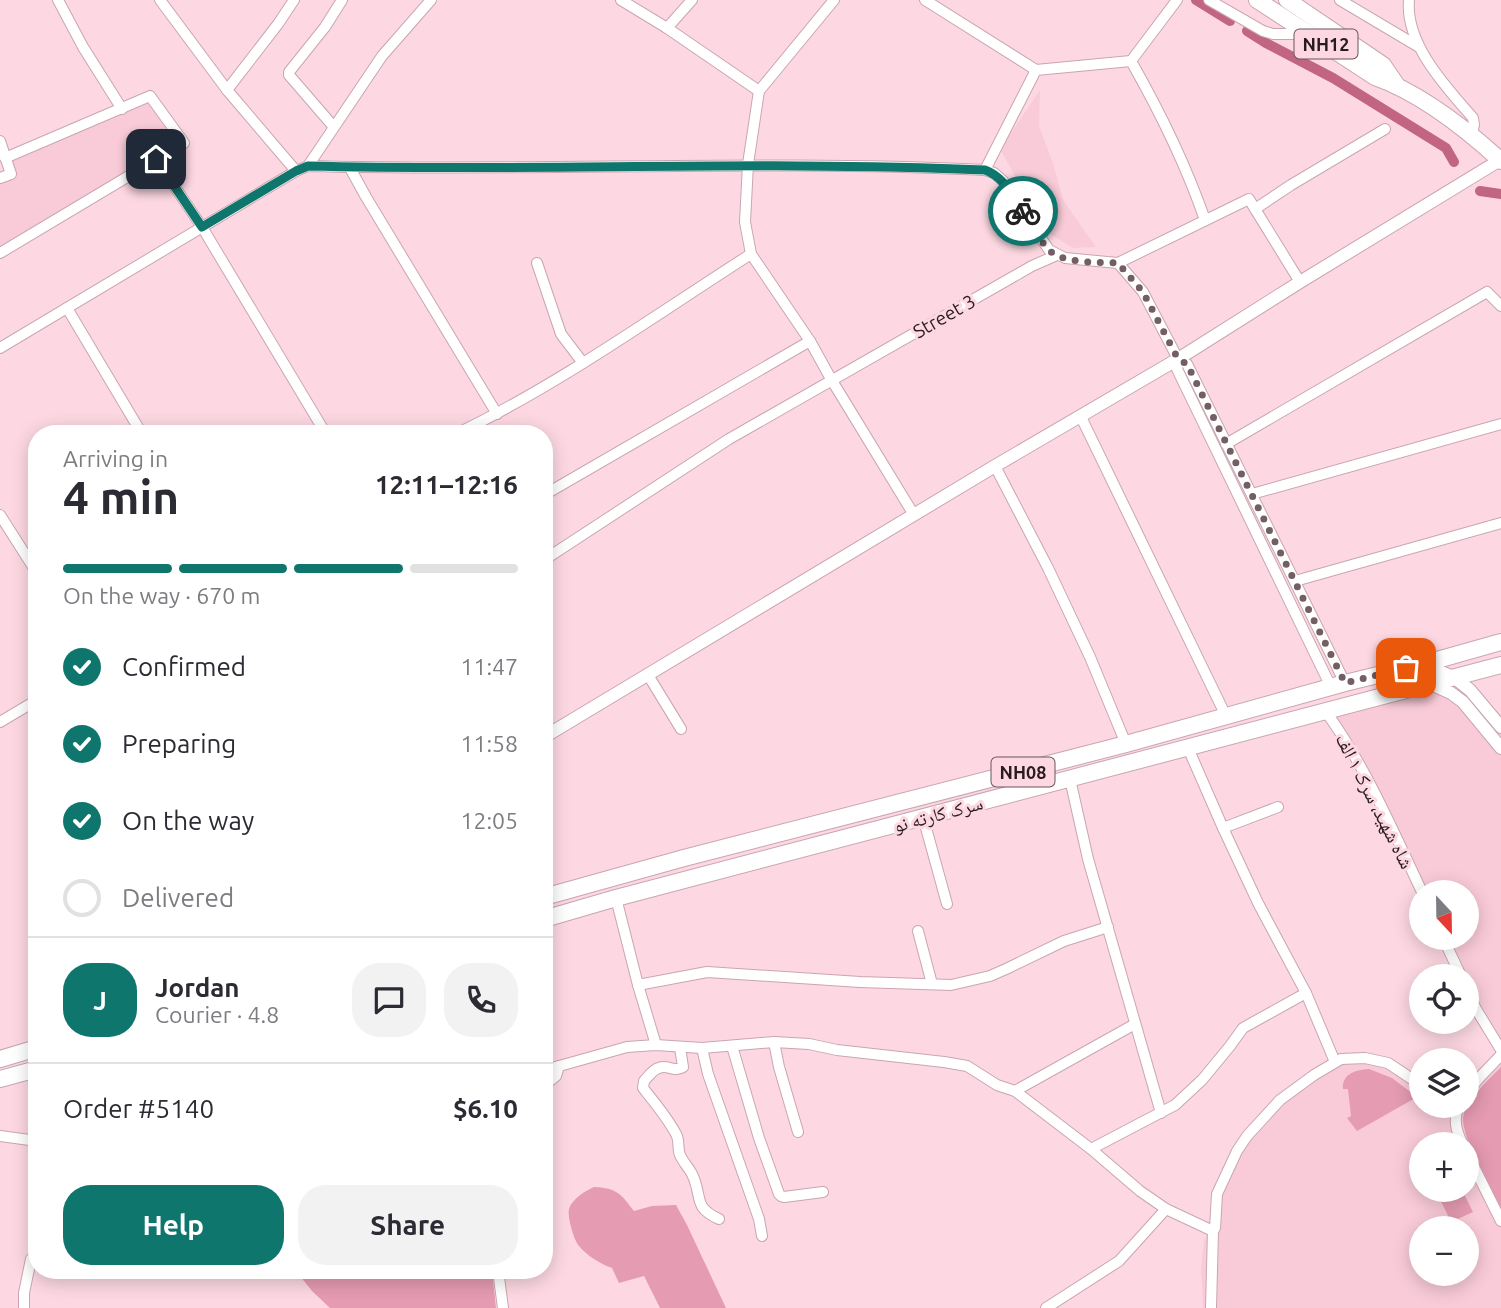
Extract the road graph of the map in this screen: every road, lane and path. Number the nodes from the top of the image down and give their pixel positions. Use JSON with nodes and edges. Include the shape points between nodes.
{"nodes":[{"id":1,"x":58,"y":0,"type":"edge"},
{"id":2,"x":160,"y":0,"type":"edge"},
{"id":3,"x":294,"y":0,"type":"edge"},
{"id":4,"x":342,"y":0,"type":"edge"},
{"id":5,"x":431,"y":0,"type":"edge"},
{"id":6,"x":621,"y":0,"type":"edge"},
{"id":7,"x":692,"y":0,"type":"edge"},
{"id":8,"x":834,"y":0,"type":"edge"},
{"id":9,"x":925,"y":0,"type":"edge"},
{"id":10,"x":1209,"y":0,"type":"edge"},
{"id":11,"x":1257,"y":0,"type":"edge"},
{"id":12,"x":1287,"y":0,"type":"edge"},
{"id":13,"x":1340,"y":0,"type":"edge"},
{"id":14,"x":1176,"y":2,"type":"edge"},
{"id":15,"x":1407,"y":2,"type":"edge"},
{"id":16,"x":667,"y":28,"type":"junction"},
{"id":17,"x":1312,"y":34,"type":"junction"},
{"id":18,"x":1419,"y":47,"type":"junction"},
{"id":19,"x":1132,"y":61,"type":"junction"},
{"id":20,"x":1036,"y":70,"type":"junction"},
{"id":21,"x":1396,"y":84,"type":"junction"},
{"id":22,"x":227,"y":90,"type":"junction"},
{"id":23,"x":759,"y":91,"type":"junction"},
{"id":24,"x":122,"y":109,"type":"junction"},
{"id":25,"x":334,"y":126,"type":"junction"},
{"id":26,"x":1385,"y":129,"type":"dead end"},
{"id":27,"x":1472,"y":134,"type":"junction"},
{"id":28,"x":0,"y":141,"type":"edge"},
{"id":29,"x":5,"y":159,"type":"junction"},
{"id":30,"x":156,"y":159,"type":"junction"},
{"id":31,"x":1501,"y":160,"type":"edge"},
{"id":32,"x":748,"y":164,"type":"junction"},
{"id":33,"x":308,"y":166,"type":"junction"},
{"id":34,"x":350,"y":167,"type":"junction"},
{"id":35,"x":985,"y":170,"type":"junction"},
{"id":36,"x":296,"y":171,"type":"junction"},
{"id":37,"x":0,"y":178,"type":"edge"},
{"id":38,"x":1255,"y":209,"type":"junction"},
{"id":39,"x":1205,"y":220,"type":"junction"},
{"id":40,"x":202,"y":227,"type":"junction"},
{"id":41,"x":0,"y":253,"type":"edge"},
{"id":42,"x":751,"y":254,"type":"junction"},
{"id":43,"x":1057,"y":256,"type":"junction"},
{"id":44,"x":537,"y":263,"type":"dead end"},
{"id":45,"x":1118,"y":263,"type":"junction"},
{"id":46,"x":1300,"y":282,"type":"junction"},
{"id":47,"x":1501,"y":306,"type":"edge"},
{"id":48,"x":67,"y":308,"type":"junction"},
{"id":49,"x":810,"y":341,"type":"junction"},
{"id":50,"x":0,"y":348,"type":"edge"},
{"id":51,"x":1178,"y":359,"type":"junction"},
{"id":52,"x":583,"y":363,"type":"junction"},
{"id":53,"x":831,"y":379,"type":"junction"},
{"id":54,"x":496,"y":414,"type":"junction"},
{"id":55,"x":1082,"y":416,"type":"junction"},
{"id":56,"x":1501,"y":424,"type":"edge"},
{"id":57,"x":137,"y":425,"type":"edge"},
{"id":58,"x":321,"y":425,"type":"edge"},
{"id":59,"x":474,"y":425,"type":"edge"},
{"id":60,"x":1226,"y":444,"type":"junction"},
{"id":61,"x":995,"y":466,"type":"junction"},
{"id":62,"x":553,"y":490,"type":"edge"},
{"id":63,"x":1251,"y":494,"type":"junction"},
{"id":64,"x":914,"y":515,"type":"junction"},
{"id":65,"x":2,"y":521,"type":"edge"},
{"id":66,"x":1501,"y":523,"type":"edge"},
{"id":67,"x":553,"y":554,"type":"edge"},
{"id":68,"x":28,"y":560,"type":"edge"},
{"id":69,"x":1295,"y":580,"type":"junction"},
{"id":70,"x":1501,"y":642,"type":"edge"},
{"id":71,"x":1423,"y":664,"type":"junction"},
{"id":72,"x":1501,"y":665,"type":"edge"},
{"id":73,"x":1406,"y":668,"type":"junction"},
{"id":74,"x":648,"y":675,"type":"junction"},
{"id":75,"x":1455,"y":678,"type":"junction"},
{"id":76,"x":1431,"y":684,"type":"junction"},
{"id":77,"x":1338,"y":685,"type":"junction"},
{"id":78,"x":28,"y":705,"type":"edge"},
{"id":79,"x":1326,"y":712,"type":"junction"},
{"id":80,"x":1226,"y":716,"type":"junction"},
{"id":81,"x":1,"y":719,"type":"edge"},
{"id":82,"x":1501,"y":727,"type":"edge"},
{"id":83,"x":681,"y":729,"type":"dead end"},
{"id":84,"x":553,"y":732,"type":"edge"},
{"id":85,"x":1126,"y":744,"type":"junction"},
{"id":86,"x":1188,"y":748,"type":"junction"},
{"id":87,"x":1501,"y":748,"type":"edge"},
{"id":88,"x":1070,"y":779,"type":"junction"},
{"id":89,"x":1278,"y":807,"type":"dead end"},
{"id":90,"x":923,"y":817,"type":"junction"},
{"id":91,"x":1223,"y":828,"type":"junction"},
{"id":92,"x":1416,"y":880,"type":"edge"},
{"id":93,"x":553,"y":894,"type":"edge"},
{"id":94,"x":617,"y":898,"type":"junction"},
{"id":95,"x":947,"y":904,"type":"dead end"},
{"id":96,"x":553,"y":916,"type":"edge"},
{"id":97,"x":1108,"y":927,"type":"junction"},
{"id":98,"x":918,"y":931,"type":"dead end"},
{"id":99,"x":932,"y":984,"type":"junction"},
{"id":100,"x":638,"y":985,"type":"junction"},
{"id":101,"x":1306,"y":993,"type":"junction"},
{"id":102,"x":1479,"y":1014,"type":"edge"},
{"id":103,"x":1135,"y":1024,"type":"junction"},
{"id":104,"x":774,"y":1042,"type":"junction"},
{"id":105,"x":656,"y":1045,"type":"junction"},
{"id":106,"x":732,"y":1046,"type":"junction"},
{"id":107,"x":680,"y":1047,"type":"junction"},
{"id":108,"x":702,"y":1048,"type":"junction"},
{"id":109,"x":28,"y":1049,"type":"edge"},
{"id":110,"x":1501,"y":1052,"type":"edge"},
{"id":111,"x":7,"y":1057,"type":"edge"},
{"id":112,"x":1335,"y":1062,"type":"junction"},
{"id":113,"x":559,"y":1066,"type":"junction"},
{"id":114,"x":553,"y":1068,"type":"edge"},
{"id":115,"x":28,"y":1071,"type":"edge"},
{"id":116,"x":1409,"y":1077,"type":"edge"},
{"id":117,"x":553,"y":1078,"type":"edge"},
{"id":118,"x":1479,"y":1078,"type":"edge"},
{"id":119,"x":0,"y":1079,"type":"edge"},
{"id":120,"x":1015,"y":1091,"type":"junction"},
{"id":121,"x":1161,"y":1113,"type":"junction"},
{"id":122,"x":798,"y":1132,"type":"dead end"},
{"id":123,"x":0,"y":1136,"type":"edge"},
{"id":124,"x":28,"y":1139,"type":"edge"},
{"id":125,"x":1091,"y":1149,"type":"junction"},
{"id":126,"x":1479,"y":1177,"type":"edge"},
{"id":127,"x":823,"y":1192,"type":"dead end"},
{"id":128,"x":1166,"y":1209,"type":"junction"},
{"id":129,"x":719,"y":1219,"type":"dead end"},
{"id":130,"x":1501,"y":1221,"type":"edge"},
{"id":131,"x":1213,"y":1231,"type":"junction"},
{"id":132,"x":762,"y":1236,"type":"dead end"},
{"id":133,"x":28,"y":1274,"type":"edge"},
{"id":134,"x":499,"y":1279,"type":"edge"},
{"id":135,"x":23,"y":1308,"type":"edge"},
{"id":136,"x":503,"y":1308,"type":"edge"},
{"id":137,"x":1046,"y":1308,"type":"edge"},
{"id":138,"x":1211,"y":1308,"type":"edge"}],
"edges":[{"from":1,"to":24,"type":"street"},
{"from":2,"to":22,"type":"street"},
{"from":3,"to":22,"type":"street"},
{"from":4,"to":25,"type":"street","via":[[289,72]]},
{"from":5,"to":25,"type":"street","via":[[382,56]]},
{"from":6,"to":16,"type":"street"},
{"from":7,"to":16,"type":"street"},
{"from":8,"to":23,"type":"street"},
{"from":9,"to":20,"type":"street"},
{"from":10,"to":17,"type":"street","via":[[1263,31]]},
{"from":11,"to":17,"type":"highway","number":"NH12"},
{"from":12,"to":21,"type":"highway","number":"NH12","via":[[1383,65]]},
{"from":13,"to":18,"type":"street"},
{"from":14,"to":19,"type":"street"},
{"from":15,"to":18,"type":"street"},
{"from":16,"to":23,"type":"street"},
{"from":17,"to":21,"type":"highway","number":"NH12","via":[[1375,77]]},
{"from":18,"to":27,"type":"street","via":[[1473,118]]},
{"from":19,"to":20,"type":"street"},
{"from":19,"to":39,"type":"street","via":[[1175,145]]},
{"from":20,"to":35,"type":"street"},
{"from":21,"to":27,"type":"highway","number":"NH12"},
{"from":22,"to":36,"type":"street"},
{"from":23,"to":32,"type":"street"},
{"from":24,"to":29,"type":"street"},
{"from":24,"to":30,"type":"street","via":[[150,96],[184,144]]},
{"from":25,"to":33,"type":"street"},
{"from":26,"to":38,"type":"street"},
{"from":27,"to":31,"type":"highway","number":"NH12"},
{"from":28,"to":29,"type":"street"},
{"from":29,"to":37,"type":"street","via":[[11,174]]},
{"from":30,"to":40,"type":"street"},
{"from":30,"to":41,"type":"street"},
{"from":31,"to":46,"type":"main road"},
{"from":32,"to":34,"type":"street"},
{"from":32,"to":35,"type":"street"},
{"from":32,"to":42,"type":"street","via":[[745,222]]},
{"from":33,"to":34,"type":"street"},
{"from":33,"to":36,"type":"street"},
{"from":34,"to":54,"type":"street"},
{"from":35,"to":43,"type":"street","via":[[1003,181]]},
{"from":36,"to":40,"type":"street"},
{"from":38,"to":39,"type":"street","via":[[1249,199]]},
{"from":38,"to":46,"type":"street"},
{"from":39,"to":45,"type":"street"},
{"from":40,"to":48,"type":"street"},
{"from":40,"to":58,"type":"street"},
{"from":42,"to":49,"type":"street"},
{"from":42,"to":52,"type":"street"},
{"from":43,"to":45,"type":"street"},
{"from":43,"to":53,"type":"street","name":"Street 3"},
{"from":44,"to":52,"type":"street","via":[[561,334]]},
{"from":45,"to":51,"type":"street","via":[[1143,292]]},
{"from":46,"to":51,"type":"main road"},
{"from":47,"to":60,"type":"street","via":[[1487,292]]},
{"from":48,"to":50,"type":"street"},
{"from":48,"to":57,"type":"street"},
{"from":49,"to":53,"type":"street"},
{"from":49,"to":62,"type":"street"},
{"from":51,"to":55,"type":"main road"},
{"from":51,"to":60,"type":"street","via":[[1187,364]]},
{"from":51,"to":77,"type":"street","via":[[1177,369]]},
{"from":52,"to":54,"type":"street"},
{"from":53,"to":64,"type":"street"},
{"from":53,"to":67,"type":"street","name":"Street 3","via":[[729,439]]},
{"from":54,"to":59,"type":"street"},
{"from":55,"to":61,"type":"main road"},
{"from":55,"to":80,"type":"street"},
{"from":56,"to":63,"type":"street"},
{"from":60,"to":63,"type":"street"},
{"from":61,"to":64,"type":"main road"},
{"from":61,"to":85,"type":"street","via":[[1090,657]]},
{"from":63,"to":69,"type":"street"},
{"from":64,"to":74,"type":"main road"},
{"from":65,"to":68,"type":"street"},
{"from":66,"to":69,"type":"street"},
{"from":69,"to":77,"type":"street"},
{"from":70,"to":71,"type":"highway","name":"سرک کارته نو","number":"NH08"},
{"from":71,"to":73,"type":"highway","name":"سرک کارته نو","number":"NH08"},
{"from":71,"to":75,"type":"main road"},
{"from":72,"to":75,"type":"highway","name":"سرک کارته نو","number":"NH08"},
{"from":73,"to":76,"type":"main road"},
{"from":73,"to":77,"type":"highway","name":"سرک کارته نو","number":"NH08"},
{"from":74,"to":83,"type":"street"},
{"from":74,"to":84,"type":"main road"},
{"from":75,"to":76,"type":"highway","name":"سرک کارته نو","number":"NH08"},
{"from":75,"to":82,"type":"main road"},
{"from":76,"to":79,"type":"highway","name":"سرک کارته نو","number":"NH08"},
{"from":76,"to":87,"type":"main road","via":[[1463,702]]},
{"from":77,"to":80,"type":"highway","name":"سرک کارته نو","number":"NH08"},
{"from":78,"to":81,"type":"street"},
{"from":79,"to":86,"type":"highway","name":"سرک کارته نو","number":"NH08"},
{"from":79,"to":92,"type":"street","name":"شاه شهید، سرک ۱ الف","via":[[1346,738]]},
{"from":80,"to":85,"type":"highway","name":"سرک کارته نو","number":"NH08"},
{"from":85,"to":93,"type":"highway","name":"سرک کارته نو","number":"NH08"},
{"from":86,"to":88,"type":"highway","name":"سرک کارته نو","number":"NH08"},
{"from":86,"to":91,"type":"street"},
{"from":88,"to":90,"type":"highway","name":"سرک کارته نو","number":"NH08"},
{"from":88,"to":97,"type":"street"},
{"from":89,"to":91,"type":"street"},
{"from":90,"to":94,"type":"highway","name":"سرک کارته نو","number":"NH08"},
{"from":90,"to":95,"type":"street"},
{"from":91,"to":101,"type":"street"},
{"from":94,"to":96,"type":"highway","name":"سرک کارته نو","number":"NH08"},
{"from":94,"to":100,"type":"street"},
{"from":97,"to":99,"type":"street","via":[[1064,940],[990,976],[951,985]]},
{"from":97,"to":103,"type":"street"},
{"from":98,"to":99,"type":"street"},
{"from":99,"to":100,"type":"street","via":[[707,972]]},
{"from":100,"to":105,"type":"street"},
{"from":101,"to":112,"type":"street"},
{"from":101,"to":121,"type":"street","via":[[1243,1028],[1202,1080]]},
{"from":102,"to":110,"type":"street"},
{"from":103,"to":120,"type":"street"},
{"from":103,"to":121,"type":"street"},
{"from":104,"to":106,"type":"street"},
{"from":104,"to":120,"type":"street","via":[[967,1066]]},
{"from":104,"to":122,"type":"street"},
{"from":105,"to":107,"type":"street"},
{"from":105,"to":113,"type":"street","via":[[627,1047]]},
{"from":106,"to":108,"type":"street"},
{"from":106,"to":127,"type":"street","via":[[779,1194]]},
{"from":107,"to":108,"type":"street"},
{"from":107,"to":129,"type":"street","via":[[684,1067],[656,1069],[643,1088],[676,1134],[702,1208]]},
{"from":108,"to":132,"type":"street"},
{"from":109,"to":111,"type":"highway"},
{"from":110,"to":118,"type":"street"},
{"from":112,"to":116,"type":"street","via":[[1365,1058],[1388,1063]]},
{"from":112,"to":131,"type":"street","via":[[1280,1100],[1242,1144],[1217,1194]]},
{"from":113,"to":114,"type":"street"},
{"from":113,"to":117,"type":"street"},
{"from":115,"to":119,"type":"highway"},
{"from":120,"to":125,"type":"street"},
{"from":121,"to":125,"type":"street"},
{"from":123,"to":124,"type":"street"},
{"from":125,"to":128,"type":"street"},
{"from":126,"to":130,"type":"street"},
{"from":128,"to":131,"type":"street"},
{"from":128,"to":137,"type":"street","via":[[1119,1261]]},
{"from":131,"to":138,"type":"street"},
{"from":133,"to":135,"type":"street"},
{"from":134,"to":136,"type":"street"}]}
